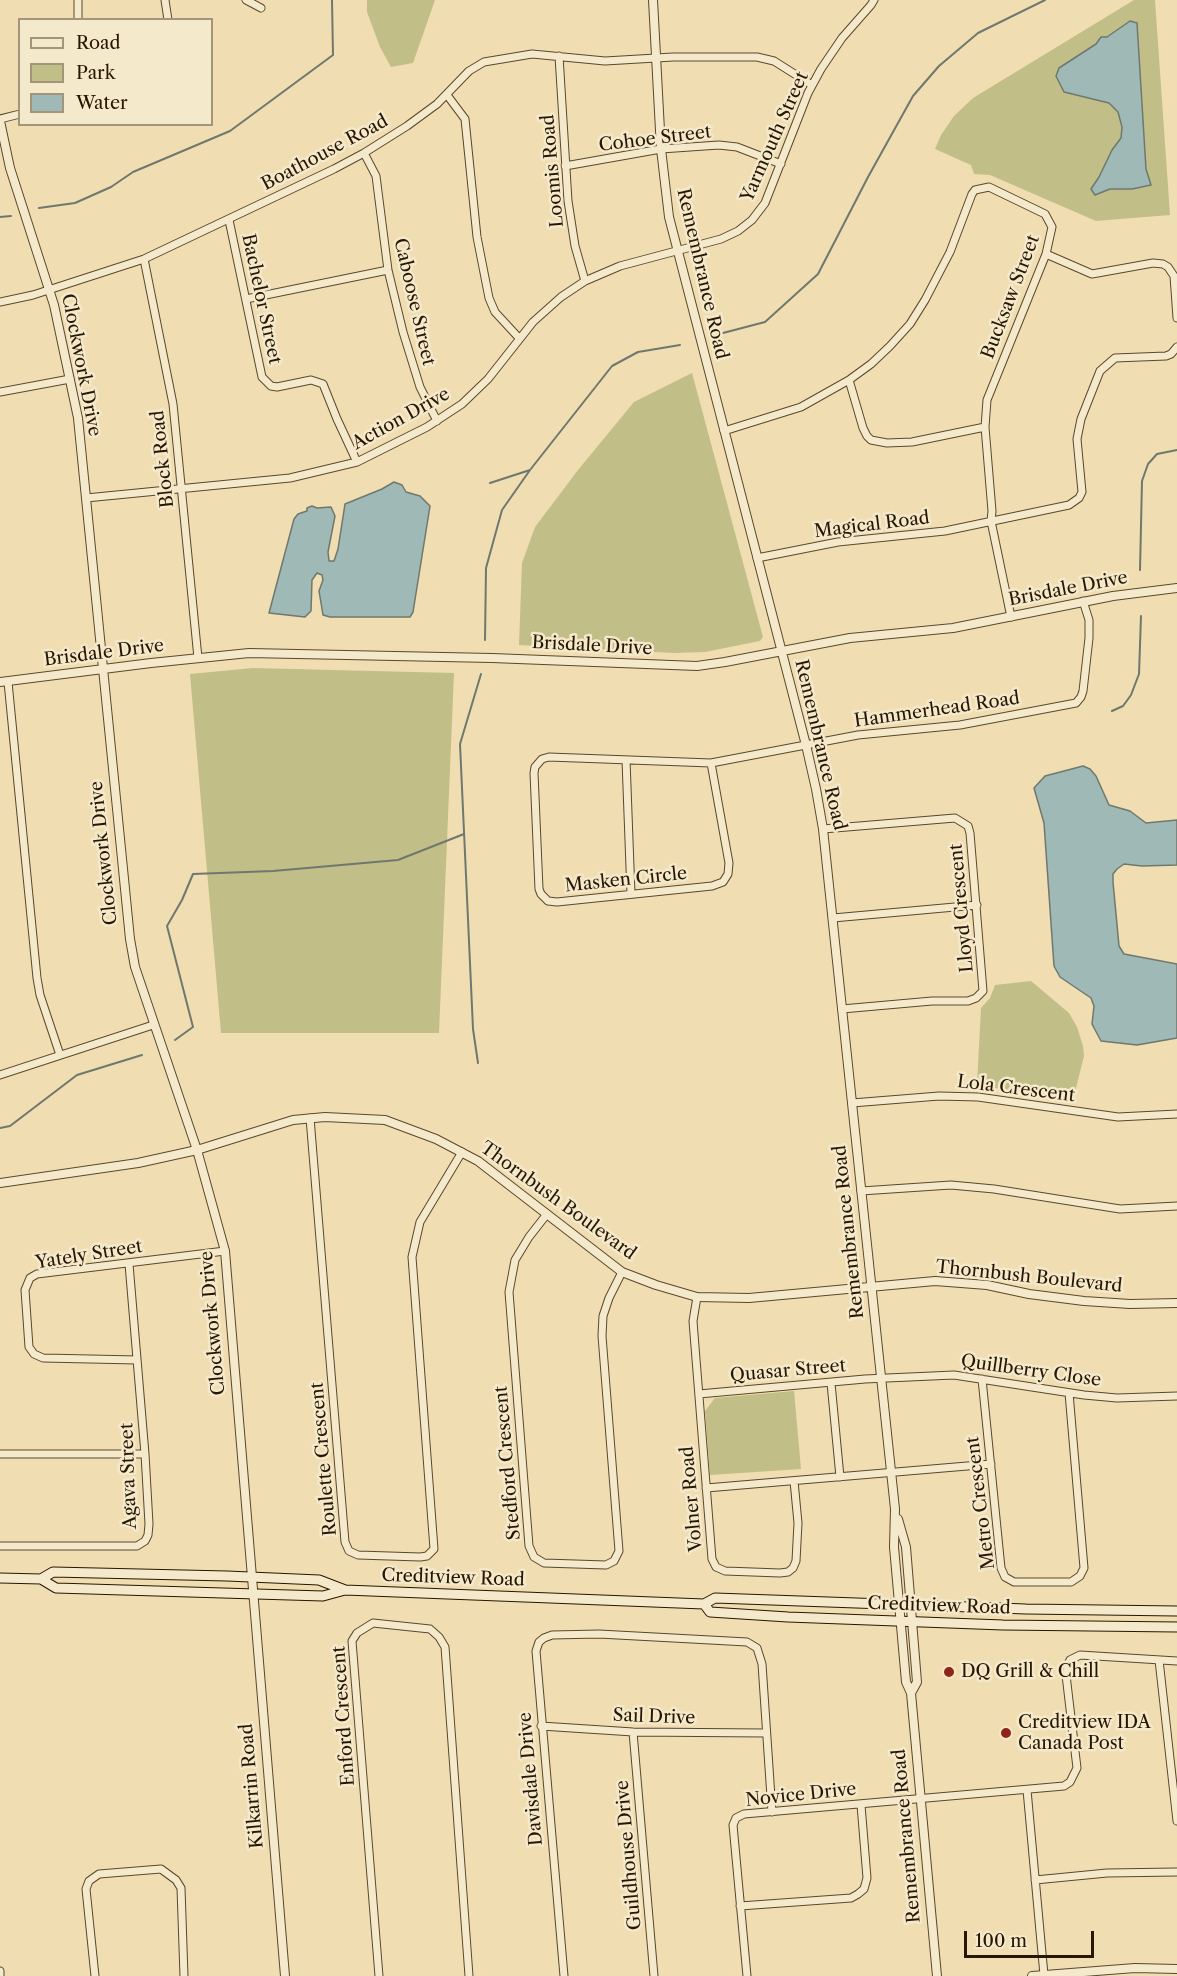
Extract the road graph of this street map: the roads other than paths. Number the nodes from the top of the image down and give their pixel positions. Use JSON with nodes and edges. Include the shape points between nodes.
{"nodes":[{"id":1,"x":78,"y":0,"type":"edge"},
{"id":2,"x":165,"y":0,"type":"edge"},
{"id":3,"x":246,"y":0,"type":"edge"},
{"id":4,"x":653,"y":0,"type":"edge"},
{"id":5,"x":874,"y":0,"type":"edge"},
{"id":6,"x":261,"y":8,"type":"dead end"},
{"id":7,"x":78,"y":18,"type":"edge"},
{"id":8,"x":168,"y":18,"type":"edge"},
{"id":9,"x":559,"y":56,"type":"junction"},
{"id":10,"x":656,"y":58,"type":"junction"},
{"id":11,"x":812,"y":85,"type":"junction"},
{"id":12,"x":447,"y":95,"type":"junction"},
{"id":13,"x":18,"y":115,"type":"edge"},
{"id":14,"x":0,"y":120,"type":"edge"},
{"id":15,"x":661,"y":149,"type":"junction"},
{"id":16,"x":364,"y":153,"type":"junction"},
{"id":17,"x":781,"y":164,"type":"junction"},
{"id":18,"x":565,"y":166,"type":"junction"},
{"id":19,"x":229,"y":220,"type":"junction"},
{"id":20,"x":677,"y":251,"type":"junction"},
{"id":21,"x":1046,"y":254,"type":"junction"},
{"id":22,"x":144,"y":259,"type":"junction"},
{"id":23,"x":388,"y":270,"type":"junction"},
{"id":24,"x":585,"y":281,"type":"junction"},
{"id":25,"x":50,"y":290,"type":"junction"},
{"id":26,"x":246,"y":299,"type":"junction"},
{"id":27,"x":0,"y":302,"type":"edge"},
{"id":28,"x":1177,"y":318,"type":"edge"},
{"id":29,"x":519,"y":338,"type":"junction"},
{"id":30,"x":1177,"y":347,"type":"edge"},
{"id":31,"x":70,"y":379,"type":"junction"},
{"id":32,"x":849,"y":380,"type":"junction"},
{"id":33,"x":0,"y":393,"type":"edge"},
{"id":34,"x":437,"y":421,"type":"junction"},
{"id":35,"x":985,"y":427,"type":"junction"},
{"id":36,"x":724,"y":431,"type":"junction"},
{"id":37,"x":357,"y":462,"type":"junction"},
{"id":38,"x":181,"y":488,"type":"junction"},
{"id":39,"x":86,"y":498,"type":"junction"},
{"id":40,"x":991,"y":521,"type":"junction"},
{"id":41,"x":757,"y":558,"type":"junction"},
{"id":42,"x":1177,"y":588,"type":"edge"},
{"id":43,"x":1083,"y":602,"type":"junction"},
{"id":44,"x":1011,"y":617,"type":"junction"},
{"id":45,"x":782,"y":651,"type":"junction"},
{"id":46,"x":198,"y":658,"type":"junction"},
{"id":47,"x":102,"y":669,"type":"junction"},
{"id":48,"x":4,"y":682,"type":"edge"},
{"id":49,"x":806,"y":746,"type":"junction"},
{"id":50,"x":626,"y":760,"type":"junction"},
{"id":51,"x":711,"y":764,"type":"junction"},
{"id":52,"x":823,"y":830,"type":"junction"},
{"id":53,"x":631,"y":894,"type":"junction"},
{"id":54,"x":977,"y":905,"type":"junction"},
{"id":55,"x":833,"y":918,"type":"junction"},
{"id":56,"x":842,"y":1009,"type":"junction"},
{"id":57,"x":153,"y":1025,"type":"junction"},
{"id":58,"x":60,"y":1055,"type":"junction"},
{"id":59,"x":0,"y":1075,"type":"edge"},
{"id":60,"x":852,"y":1103,"type":"junction"},
{"id":61,"x":1177,"y":1114,"type":"edge"},
{"id":62,"x":310,"y":1118,"type":"junction"},
{"id":63,"x":197,"y":1150,"type":"junction"},
{"id":64,"x":462,"y":1152,"type":"junction"},
{"id":65,"x":0,"y":1183,"type":"edge"},
{"id":66,"x":861,"y":1191,"type":"junction"},
{"id":67,"x":1177,"y":1206,"type":"edge"},
{"id":68,"x":547,"y":1214,"type":"junction"},
{"id":69,"x":225,"y":1251,"type":"junction"},
{"id":70,"x":129,"y":1263,"type":"junction"},
{"id":71,"x":622,"y":1272,"type":"junction"},
{"id":72,"x":871,"y":1288,"type":"junction"},
{"id":73,"x":697,"y":1297,"type":"junction"},
{"id":74,"x":1177,"y":1303,"type":"edge"},
{"id":75,"x":137,"y":1360,"type":"junction"},
{"id":76,"x":881,"y":1378,"type":"junction"},
{"id":77,"x":982,"y":1379,"type":"junction"},
{"id":78,"x":831,"y":1383,"type":"junction"},
{"id":79,"x":1069,"y":1393,"type":"junction"},
{"id":80,"x":699,"y":1394,"type":"junction"},
{"id":81,"x":1177,"y":1396,"type":"edge"},
{"id":82,"x":0,"y":1454,"type":"edge"},
{"id":83,"x":145,"y":1454,"type":"junction"},
{"id":84,"x":991,"y":1464,"type":"junction"},
{"id":85,"x":891,"y":1472,"type":"junction"},
{"id":86,"x":840,"y":1477,"type":"junction"},
{"id":87,"x":794,"y":1481,"type":"junction"},
{"id":88,"x":706,"y":1488,"type":"junction"},
{"id":89,"x":895,"y":1509,"type":"junction"},
{"id":90,"x":0,"y":1546,"type":"edge"},
{"id":91,"x":252,"y":1577,"type":"junction"},
{"id":92,"x":0,"y":1578,"type":"edge"},
{"id":93,"x":41,"y":1579,"type":"junction"},
{"id":94,"x":345,"y":1590,"type":"junction"},
{"id":95,"x":253,"y":1594,"type":"junction"},
{"id":96,"x":704,"y":1604,"type":"junction"},
{"id":97,"x":899,"y":1605,"type":"junction"},
{"id":98,"x":911,"y":1605,"type":"junction"},
{"id":99,"x":1026,"y":1609,"type":"junction"},
{"id":100,"x":1177,"y":1611,"type":"edge"},
{"id":101,"x":901,"y":1621,"type":"junction"},
{"id":102,"x":912,"y":1622,"type":"junction"},
{"id":103,"x":1003,"y":1625,"type":"junction"},
{"id":104,"x":1177,"y":1627,"type":"edge"},
{"id":105,"x":1159,"y":1660,"type":"junction"},
{"id":106,"x":1177,"y":1661,"type":"edge"},
{"id":107,"x":911,"y":1693,"type":"junction"},
{"id":108,"x":541,"y":1726,"type":"junction"},
{"id":109,"x":633,"y":1732,"type":"junction"},
{"id":110,"x":766,"y":1733,"type":"junction"},
{"id":111,"x":1027,"y":1790,"type":"junction"},
{"id":112,"x":921,"y":1800,"type":"junction"},
{"id":113,"x":861,"y":1804,"type":"junction"},
{"id":114,"x":772,"y":1812,"type":"junction"},
{"id":115,"x":1177,"y":1821,"type":"edge"},
{"id":116,"x":1177,"y":1872,"type":"edge"},
{"id":117,"x":1035,"y":1880,"type":"junction"},
{"id":118,"x":740,"y":1906,"type":"junction"},
{"id":119,"x":1177,"y":1969,"type":"edge"},
{"id":120,"x":0,"y":1971,"type":"edge"},
{"id":121,"x":1044,"y":1975,"type":"edge"},
{"id":122,"x":0,"y":1976,"type":"edge"},
{"id":123,"x":95,"y":1976,"type":"edge"},
{"id":124,"x":184,"y":1976,"type":"edge"},
{"id":125,"x":285,"y":1976,"type":"edge"},
{"id":126,"x":379,"y":1976,"type":"edge"},
{"id":127,"x":469,"y":1976,"type":"edge"},
{"id":128,"x":564,"y":1976,"type":"edge"},
{"id":129,"x":654,"y":1976,"type":"edge"},
{"id":130,"x":747,"y":1976,"type":"edge"},
{"id":131,"x":937,"y":1976,"type":"edge"},
{"id":132,"x":1032,"y":1976,"type":"edge"}],
"edges":[{"from":1,"to":7,"type":"street"},
{"from":2,"to":8,"type":"street"},
{"from":3,"to":6,"type":"street"},
{"from":4,"to":10,"type":"street","name":"Remembrance Road"},
{"from":5,"to":11,"type":"street","name":"Yarmouth Street","via":[[833,50]]},
{"from":9,"to":10,"type":"street","name":"Boathouse Road","via":[[605,61]]},
{"from":9,"to":12,"type":"street","name":"Boathouse Road","via":[[532,54],[484,62],[469,71]]},
{"from":9,"to":18,"type":"street","name":"Loomis Road"},
{"from":10,"to":11,"type":"street","name":"Boathouse Road","via":[[757,57],[774,61]]},
{"from":10,"to":15,"type":"street","name":"Remembrance Road"},
{"from":11,"to":17,"type":"street","name":"Yarmouth Street"},
{"from":12,"to":16,"type":"street","name":"Boathouse Road"},
{"from":12,"to":29,"type":"street","via":[[465,119],[477,237],[489,298],[495,312]]},
{"from":13,"to":14,"type":"street"},
{"from":14,"to":25,"type":"street","name":"Clockwork Drive","via":[[10,168]]},
{"from":15,"to":17,"type":"street","name":"Cohoe Street","via":[[728,146]]},
{"from":15,"to":18,"type":"street","name":"Cohoe Street"},
{"from":15,"to":20,"type":"street","name":"Remembrance Road"},
{"from":16,"to":19,"type":"street","name":"Boathouse Road"},
{"from":16,"to":23,"type":"street","name":"Caboose Street","via":[[376,176]]},
{"from":17,"to":20,"type":"street","name":"Yarmouth Street","via":[[765,203],[752,220],[732,235]]},
{"from":18,"to":24,"type":"street","name":"Loomis Road","via":[[571,221]]},
{"from":19,"to":22,"type":"street","name":"Boathouse Road"},
{"from":19,"to":26,"type":"street","name":"Bachelor Street"},
{"from":20,"to":24,"type":"street","name":"Action Drive","via":[[620,266]]},
{"from":20,"to":36,"type":"street","name":"Remembrance Road"},
{"from":21,"to":28,"type":"street","via":[[1092,274],[1163,264],[1174,276]]},
{"from":21,"to":32,"type":"street","name":"Bucksaw Street","via":[[1052,227],[1045,214],[989,187],[975,190],[950,252],[910,324],[871,364]]},
{"from":21,"to":35,"type":"street","name":"Bucksaw Street","via":[[987,400]]},
{"from":22,"to":25,"type":"street","name":"Boathouse Road"},
{"from":22,"to":38,"type":"street","name":"Block Road","via":[[173,404]]},
{"from":23,"to":26,"type":"street"},
{"from":23,"to":34,"type":"street","name":"Caboose Street","via":[[409,354]]},
{"from":24,"to":29,"type":"street","name":"Action Drive","via":[[548,308]]},
{"from":25,"to":27,"type":"street","name":"Boathouse Road"},
{"from":25,"to":31,"type":"street","name":"Clockwork Drive"},
{"from":26,"to":37,"type":"street","name":"Bachelor Street","via":[[265,382],[277,387],[311,380],[323,384]]},
{"from":29,"to":34,"type":"street","name":"Action Drive","via":[[482,385]]},
{"from":30,"to":40,"type":"street","name":"Magical Road","via":[[1166,356],[1115,358],[1100,371],[1077,439],[1083,486],[1075,502]]},
{"from":31,"to":33,"type":"street"},
{"from":31,"to":39,"type":"street","name":"Clockwork Drive"},
{"from":32,"to":35,"type":"street","via":[[863,428],[871,440],[912,441]]},
{"from":32,"to":36,"type":"street","name":"Bucksaw Street","via":[[801,407]]},
{"from":34,"to":37,"type":"street","name":"Action Drive"},
{"from":35,"to":40,"type":"street","name":"Bucksaw Street"},
{"from":36,"to":41,"type":"street","name":"Remembrance Road"},
{"from":37,"to":38,"type":"street","name":"Action Drive","via":[[290,478]]},
{"from":38,"to":39,"type":"street","name":"Action Drive"},
{"from":38,"to":46,"type":"street","name":"Block Road"},
{"from":39,"to":47,"type":"street","name":"Clockwork Drive"},
{"from":40,"to":41,"type":"street","name":"Magical Road","via":[[928,534],[838,542]]},
{"from":40,"to":44,"type":"street","name":"Bucksaw Street"},
{"from":41,"to":45,"type":"street","name":"Remembrance Road"},
{"from":42,"to":43,"type":"street","name":"Brisdale Drive"},
{"from":43,"to":44,"type":"street","name":"Brisdale Drive"},
{"from":43,"to":49,"type":"street","name":"Hammerhead Road","via":[[1089,638],[1083,691],[1076,702],[977,723],[858,735]]},
{"from":44,"to":45,"type":"street","name":"Brisdale Drive"},
{"from":45,"to":46,"type":"street","name":"Brisdale Drive","via":[[697,666],[282,653]]},
{"from":45,"to":49,"type":"street","name":"Remembrance Road"},
{"from":46,"to":47,"type":"street","name":"Brisdale Drive"},
{"from":47,"to":48,"type":"street","name":"Brisdale Drive"},
{"from":47,"to":57,"type":"street","name":"Clockwork Drive","via":[[129,939]]},
{"from":48,"to":58,"type":"street","via":[[37,978]]},
{"from":49,"to":51,"type":"street","name":"Masken Circle"},
{"from":49,"to":52,"type":"street","name":"Remembrance Road"},
{"from":50,"to":51,"type":"street","name":"Masken Circle"},
{"from":50,"to":53,"type":"street"},
{"from":50,"to":53,"type":"street","name":"Masken Circle","via":[[549,757],[535,767],[534,773],[539,890],[544,898],[557,902]]},
{"from":51,"to":53,"type":"street","name":"Masken Circle","via":[[729,863],[726,878],[719,885]]},
{"from":52,"to":54,"type":"street","name":"Lloyd Crescent","via":[[955,818],[963,821],[970,833]]},
{"from":52,"to":55,"type":"street","name":"Remembrance Road"},
{"from":54,"to":55,"type":"street"},
{"from":54,"to":56,"type":"street","name":"Lloyd Crescent","via":[[983,991],[976,998]]},
{"from":55,"to":56,"type":"street","name":"Remembrance Road"},
{"from":56,"to":60,"type":"street","name":"Remembrance Road"},
{"from":57,"to":58,"type":"street"},
{"from":57,"to":63,"type":"street","name":"Clockwork Drive"},
{"from":58,"to":59,"type":"street"},
{"from":60,"to":61,"type":"street","name":"Lola Crescent","via":[[978,1097],[1118,1117]]},
{"from":60,"to":66,"type":"street","name":"Remembrance Road"},
{"from":62,"to":63,"type":"street","name":"Thornbush Boulevard","via":[[275,1124]]},
{"from":62,"to":64,"type":"street","name":"Thornbush Boulevard","via":[[385,1120]]},
{"from":62,"to":64,"type":"street","name":"Roulette Crescent","via":[[345,1542],[349,1551],[358,1555],[420,1557],[434,1549],[412,1257],[420,1222]]},
{"from":63,"to":65,"type":"street","name":"Thornbush Boulevard","via":[[138,1163]]},
{"from":63,"to":69,"type":"street","name":"Clockwork Drive"},
{"from":64,"to":68,"type":"street","name":"Thornbush Boulevard"},
{"from":66,"to":67,"type":"street","via":[[951,1185],[1120,1209]]},
{"from":66,"to":72,"type":"street","name":"Remembrance Road"},
{"from":68,"to":71,"type":"street","name":"Thornbush Boulevard"},
{"from":68,"to":71,"type":"street","name":"Stedford Crescent","via":[[515,1260],[509,1292],[529,1546],[534,1557],[544,1563],[606,1565],[614,1561],[619,1551],[602,1336],[603,1316]]},
{"from":69,"to":70,"type":"street","name":"Yately Street"},
{"from":69,"to":91,"type":"street","name":"Clockwork Drive"},
{"from":70,"to":75,"type":"street","name":"Agava Street"},
{"from":70,"to":75,"type":"street","name":"Yately Street","via":[[30,1278],[25,1290],[29,1347],[43,1358]]},
{"from":71,"to":73,"type":"street","name":"Thornbush Boulevard"},
{"from":72,"to":73,"type":"street","name":"Thornbush Boulevard","via":[[749,1298]]},
{"from":72,"to":74,"type":"street","name":"Thornbush Boulevard","via":[[935,1281],[1084,1301]]},
{"from":72,"to":76,"type":"street","name":"Remembrance Road"},
{"from":73,"to":80,"type":"street","name":"Volner Road","via":[[693,1321]]},
{"from":75,"to":83,"type":"street","name":"Agava Street"},
{"from":76,"to":77,"type":"street","name":"Quillberry Close","via":[[954,1375]]},
{"from":76,"to":78,"type":"street","name":"Quasar Street"},
{"from":76,"to":85,"type":"street","name":"Remembrance Road"},
{"from":77,"to":79,"type":"street","name":"Quillberry Close"},
{"from":77,"to":84,"type":"street","name":"Metro Crescent"},
{"from":78,"to":80,"type":"street","name":"Quasar Street"},
{"from":78,"to":86,"type":"street"},
{"from":79,"to":81,"type":"street","name":"Quillberry Close","via":[[1117,1398]]},
{"from":79,"to":84,"type":"street","name":"Metro Crescent","via":[[1085,1563],[1080,1576],[1071,1582],[1014,1581],[1005,1577]]},
{"from":80,"to":88,"type":"street","name":"Volner Road"},
{"from":82,"to":83,"type":"street"},
{"from":83,"to":90,"type":"street","name":"Agava Street","via":[[149,1524],[145,1541],[137,1546]]},
{"from":84,"to":85,"type":"street"},
{"from":85,"to":86,"type":"street"},
{"from":85,"to":89,"type":"street","name":"Remembrance Road"},
{"from":86,"to":87,"type":"street"},
{"from":87,"to":88,"type":"street"},
{"from":87,"to":88,"type":"street","name":"Volner Road","via":[[798,1517],[796,1561],[788,1572],[780,1573],[725,1571],[712,1563]]},
{"from":89,"to":97,"type":"street","name":"Remembrance Road"},
{"from":89,"to":98,"type":"street","name":"Remembrance Road","via":[[906,1547]]},
{"from":91,"to":93,"type":"main road","name":"Creditview Road","via":[[53,1572]]},
{"from":91,"to":94,"type":"main road","name":"Creditview Road","via":[[319,1580]]},
{"from":91,"to":95,"type":"street","name":"Clockwork Drive"},
{"from":92,"to":93,"type":"main road","name":"Creditview Road"},
{"from":93,"to":95,"type":"main road","name":"Creditview Road","via":[[56,1588]]},
{"from":94,"to":95,"type":"main road","name":"Creditview Road","via":[[323,1596]]},
{"from":94,"to":96,"type":"main road","name":"Creditview Road"},
{"from":95,"to":125,"type":"street","name":"Kilkarrin Road"},
{"from":96,"to":97,"type":"main road","name":"Creditview Road","via":[[715,1598]]},
{"from":96,"to":101,"type":"main road","name":"Creditview Road","via":[[710,1612]]},
{"from":97,"to":98,"type":"main road","name":"Creditview Road"},
{"from":97,"to":101,"type":"street","name":"Remembrance Road"},
{"from":98,"to":99,"type":"main road","name":"Creditview Road"},
{"from":98,"to":102,"type":"street","name":"Remembrance Road"},
{"from":99,"to":100,"type":"main road","name":"Creditview Road"},
{"from":99,"to":103,"type":"main road","via":[[1007,1617]]},
{"from":101,"to":102,"type":"main road","name":"Creditview Road"},
{"from":101,"to":107,"type":"street","name":"Remembrance Road","via":[[906,1682]]},
{"from":102,"to":103,"type":"main road","name":"Creditview Road"},
{"from":102,"to":107,"type":"street","name":"Remembrance Road","via":[[917,1682]]},
{"from":103,"to":104,"type":"main road","name":"Creditview Road"},
{"from":105,"to":106,"type":"street"},
{"from":105,"to":111,"type":"street","name":"Novice Drive","via":[[1080,1655],[1070,1660],[1066,1669],[1075,1775],[1064,1786]]},
{"from":105,"to":115,"type":"street"},
{"from":107,"to":112,"type":"street","name":"Remembrance Road"},
{"from":108,"to":109,"type":"street","name":"Sail Drive"},
{"from":108,"to":110,"type":"street","name":"Davisdale Drive","via":[[536,1651],[539,1642],[552,1635],[599,1634],[752,1644],[762,1664]]},
{"from":108,"to":128,"type":"street","name":"Davisdale Drive"},
{"from":109,"to":110,"type":"street","name":"Sail Drive"},
{"from":109,"to":129,"type":"street","name":"Guildhouse Drive"},
{"from":110,"to":114,"type":"street"},
{"from":111,"to":112,"type":"street","name":"Novice Drive"},
{"from":111,"to":117,"type":"street"},
{"from":112,"to":113,"type":"street","name":"Novice Drive"},
{"from":112,"to":131,"type":"street","name":"Remembrance Road"},
{"from":113,"to":114,"type":"street","name":"Novice Drive"},
{"from":113,"to":118,"type":"street","via":[[867,1878],[864,1889],[851,1898]]},
{"from":114,"to":118,"type":"street","name":"Novice Drive","via":[[744,1814],[736,1818],[733,1826]]},
{"from":116,"to":117,"type":"street"},
{"from":117,"to":121,"type":"street"},
{"from":118,"to":130,"type":"street","name":"Novice Drive"},
{"from":119,"to":121,"type":"street"},
{"from":120,"to":122,"type":"street"},
{"from":121,"to":132,"type":"street"},
{"from":123,"to":124,"type":"street","via":[[86,1889],[89,1881],[99,1874],[161,1869],[181,1888]]},
{"from":126,"to":127,"type":"street","name":"Enford Crescent","via":[[352,1641],[373,1623],[430,1629],[445,1647]]}]}
